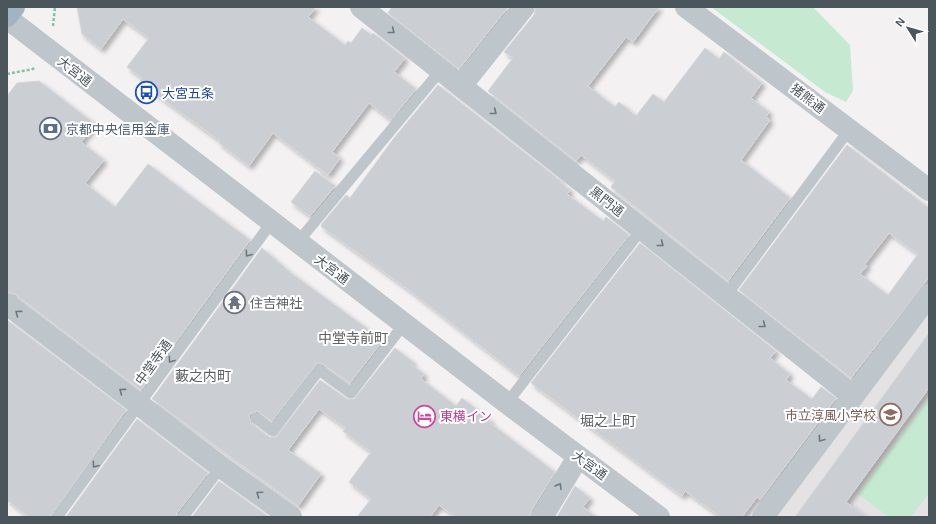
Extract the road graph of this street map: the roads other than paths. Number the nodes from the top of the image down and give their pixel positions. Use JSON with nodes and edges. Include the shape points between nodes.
{"nodes":[{"id":1,"x":14,"y":7,"type":"edge"},
{"id":2,"x":361,"y":7,"type":"edge"},
{"id":3,"x":524,"y":7,"type":"edge"},
{"id":4,"x":686,"y":7,"type":"edge"},
{"id":5,"x":7,"y":17,"type":"edge"},
{"id":6,"x":441,"y":70,"type":"junction"},
{"id":7,"x":461,"y":86,"type":"junction"},
{"id":8,"x":849,"y":130,"type":"junction"},
{"id":9,"x":929,"y":190,"type":"edge"},
{"id":10,"x":271,"y":223,"type":"junction"},
{"id":11,"x":642,"y":229,"type":"junction"},
{"id":12,"x":297,"y":243,"type":"junction"},
{"id":13,"x":929,"y":295,"type":"edge"},
{"id":14,"x":726,"y":296,"type":"junction"},
{"id":15,"x":7,"y":304,"type":"edge"},
{"id":16,"x":404,"y":324,"type":"junction"},
{"id":17,"x":853,"y":396,"type":"junction"},
{"id":18,"x":139,"y":404,"type":"junction"},
{"id":19,"x":507,"y":404,"type":"junction"},
{"id":20,"x":256,"y":418,"type":"dead end"},
{"id":21,"x":578,"y":457,"type":"junction"},
{"id":22,"x":220,"y":467,"type":"junction"},
{"id":23,"x":57,"y":517,"type":"edge"},
{"id":24,"x":183,"y":517,"type":"edge"},
{"id":25,"x":291,"y":517,"type":"edge"},
{"id":26,"x":542,"y":517,"type":"edge"},
{"id":27,"x":659,"y":517,"type":"edge"},
{"id":28,"x":763,"y":517,"type":"edge"}],
"edges":[{"from":1,"to":5,"type":"highway"},
{"from":2,"to":6,"type":"street","name":"黒門通","one_way":true},
{"from":3,"to":7,"type":"street"},
{"from":4,"to":8,"type":"street","name":"猪熊通"},
{"from":5,"to":10,"type":"street","name":"大宮通"},
{"from":6,"to":7,"type":"street","name":"黒門通"},
{"from":6,"to":12,"type":"lane"},
{"from":7,"to":11,"type":"street","name":"黒門通","one_way":true},
{"from":8,"to":9,"type":"street","name":"猪熊通"},
{"from":8,"to":14,"type":"lane"},
{"from":10,"to":12,"type":"street","name":"大宮通"},
{"from":10,"to":18,"type":"lane","name":"中堂寺通","one_way":true},
{"from":11,"to":14,"type":"street","name":"黒門通","one_way":true},
{"from":11,"to":19,"type":"lane"},
{"from":12,"to":16,"type":"street","name":"大宮通"},
{"from":13,"to":17,"type":"street"},
{"from":14,"to":17,"type":"street","name":"黒門通","one_way":true},
{"from":18,"to":15,"type":"street","one_way":true},
{"from":16,"to":19,"type":"street","name":"大宮通"},
{"from":16,"to":20,"type":"lane","via":[[351,393],[319,370],[274,431]]},
{"from":17,"to":28,"type":"street","one_way":true},
{"from":18,"to":22,"type":"street"},
{"from":18,"to":23,"type":"lane","name":"中堂寺通","one_way":true},
{"from":19,"to":21,"type":"street","name":"大宮通"},
{"from":26,"to":21,"type":"street","one_way":true},
{"from":21,"to":27,"type":"street","name":"大宮通"},
{"from":22,"to":24,"type":"lane"},
{"from":25,"to":22,"type":"street","one_way":true}]}
